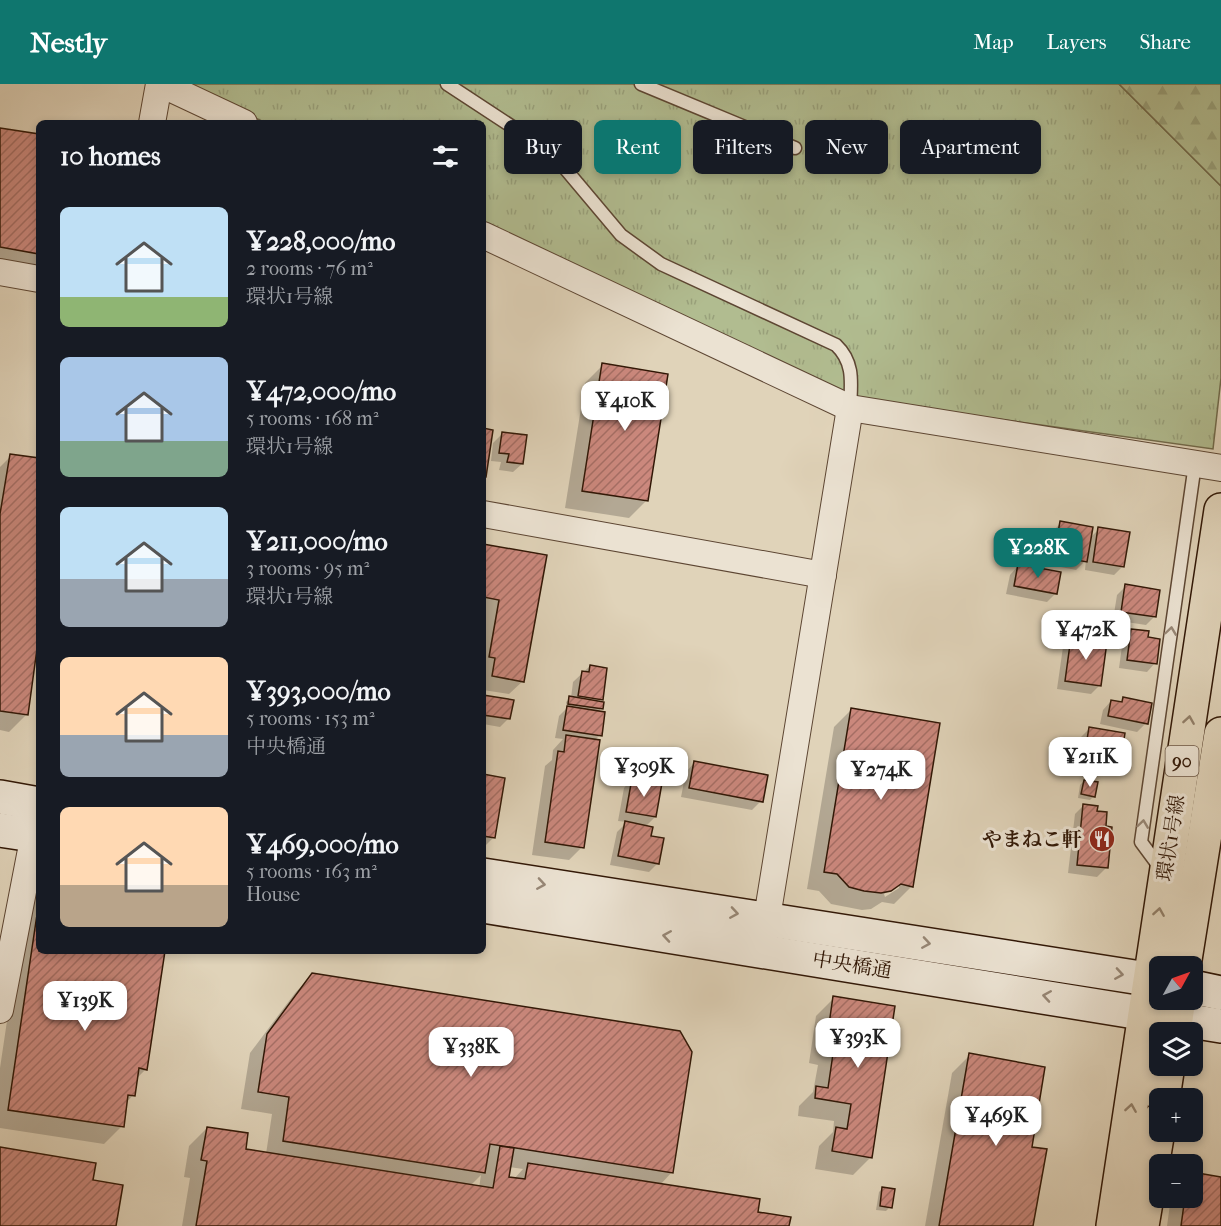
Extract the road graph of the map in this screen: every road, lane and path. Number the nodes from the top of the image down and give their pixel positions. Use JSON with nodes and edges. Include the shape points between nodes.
{"nodes":[{"id":1,"x":160,"y":84,"type":"edge"},
{"id":2,"x":447,"y":84,"type":"edge"},
{"id":3,"x":641,"y":84,"type":"edge"},
{"id":4,"x":153,"y":120,"type":"edge"},
{"id":5,"x":238,"y":120,"type":"edge"},
{"id":6,"x":795,"y":148,"type":"dead end"},
{"id":7,"x":486,"y":236,"type":"edge"},
{"id":8,"x":0,"y":272,"type":"edge"},
{"id":9,"x":36,"y":278,"type":"edge"},
{"id":10,"x":849,"y":408,"type":"junction"},
{"id":11,"x":1196,"y":464,"type":"junction"},
{"id":12,"x":1221,"y":468,"type":"edge"},
{"id":13,"x":1221,"y":510,"type":"edge"},
{"id":14,"x":486,"y":515,"type":"edge"},
{"id":15,"x":823,"y":575,"type":"junction"},
{"id":16,"x":1221,"y":734,"type":"edge"},
{"id":17,"x":0,"y":797,"type":"edge"},
{"id":18,"x":36,"y":821,"type":"edge"},
{"id":19,"x":36,"y":822,"type":"edge"},
{"id":20,"x":0,"y":830,"type":"edge"},
{"id":21,"x":36,"y":832,"type":"edge"},
{"id":22,"x":486,"y":875,"type":"edge"},
{"id":23,"x":1165,"y":875,"type":"junction"},
{"id":24,"x":486,"y":906,"type":"edge"},
{"id":25,"x":767,"y":919,"type":"junction"},
{"id":26,"x":762,"y":951,"type":"junction"},
{"id":27,"x":1157,"y":956,"type":"edge"},
{"id":28,"x":1186,"y":956,"type":"edge"},
{"id":29,"x":1149,"y":979,"type":"edge"},
{"id":30,"x":1203,"y":989,"type":"edge"},
{"id":31,"x":1221,"y":993,"type":"edge"},
{"id":32,"x":0,"y":1010,"type":"edge"},
{"id":33,"x":1169,"y":1015,"type":"edge"},
{"id":34,"x":1221,"y":1026,"type":"edge"},
{"id":35,"x":1149,"y":1142,"type":"edge"},
{"id":36,"x":1137,"y":1168,"type":"junction"},
{"id":37,"x":1113,"y":1226,"type":"edge"},
{"id":38,"x":1142,"y":1226,"type":"edge"}],
"edges":[{"from":1,"to":4,"type":"street"},
{"from":1,"to":5,"type":"street"},
{"from":2,"to":10,"type":"lane","via":[[552,153],[621,235],[640,251],[836,345],[844,352],[851,370]]},
{"from":3,"to":6,"type":"lane"},
{"from":7,"to":10,"type":"street"},
{"from":8,"to":9,"type":"street"},
{"from":10,"to":11,"type":"street"},
{"from":10,"to":15,"type":"street"},
{"from":11,"to":12,"type":"street"},
{"from":23,"to":11,"type":"lane","one_way":true,"via":[[1141,842]]},
{"from":23,"to":13,"type":"main road","name":"環状1号線","number":"90","one_way":true},
{"from":14,"to":15,"type":"street"},
{"from":15,"to":25,"type":"street"},
{"from":16,"to":28,"type":"main road","name":"環状1号線","number":"90","via":[[1206,870]]},
{"from":17,"to":18,"type":"street"},
{"from":19,"to":20,"type":"street"},
{"from":21,"to":32,"type":"street"},
{"from":22,"to":25,"type":"street","name":"中央橋通","one_way":true},
{"from":27,"to":23,"type":"main road","name":"環状1号線","number":"90","one_way":true},
{"from":26,"to":24,"type":"street","name":"中央橋通","one_way":true},
{"from":25,"to":26,"type":"street"},
{"from":25,"to":29,"type":"street","name":"中央橋通","one_way":true},
{"from":33,"to":26,"type":"street","name":"中央橋通","one_way":true},
{"from":30,"to":31,"type":"street"},
{"from":33,"to":34,"type":"street","name":"中央橋通"},
{"from":36,"to":33,"type":"main road","name":"環状1号線","number":"90","one_way":true},
{"from":35,"to":36,"type":"main road","number":"90"},
{"from":36,"to":37,"type":"main road","number":"90"},
{"from":36,"to":38,"type":"main road","number":"90"}]}
